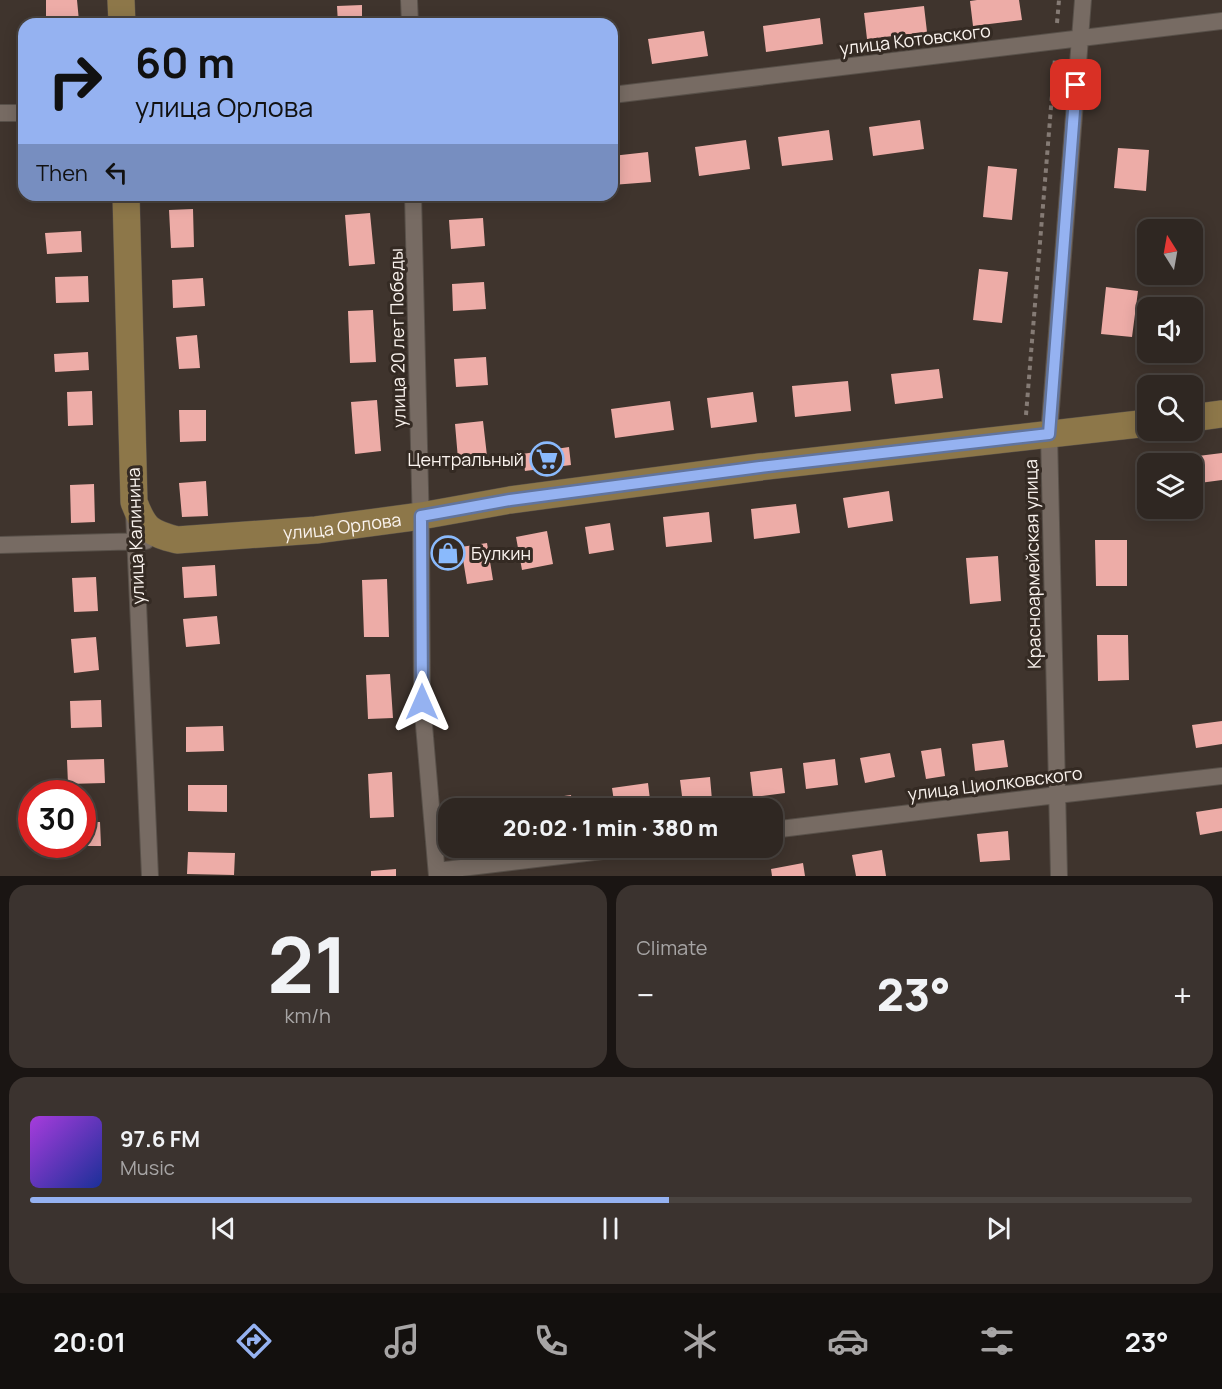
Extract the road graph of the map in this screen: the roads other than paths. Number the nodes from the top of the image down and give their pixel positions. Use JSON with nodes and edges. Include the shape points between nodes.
{"nodes":[{"id":1,"x":121,"y":0,"type":"edge"},
{"id":2,"x":410,"y":0,"type":"edge"},
{"id":3,"x":1083,"y":0,"type":"edge"},
{"id":4,"x":122,"y":18,"type":"edge"},
{"id":5,"x":410,"y":18,"type":"edge"},
{"id":6,"x":1222,"y":21,"type":"edge"},
{"id":7,"x":1080,"y":37,"type":"junction"},
{"id":8,"x":618,"y":93,"type":"edge"},
{"id":9,"x":0,"y":113,"type":"edge"},
{"id":10,"x":18,"y":113,"type":"edge"},
{"id":11,"x":126,"y":201,"type":"edge"},
{"id":12,"x":413,"y":201,"type":"edge"},
{"id":13,"x":1222,"y":414,"type":"edge"},
{"id":14,"x":1203,"y":417,"type":"edge"},
{"id":15,"x":1137,"y":424,"type":"edge"},
{"id":16,"x":1049,"y":434,"type":"junction"},
{"id":17,"x":134,"y":502,"type":"junction"},
{"id":18,"x":421,"y":516,"type":"junction"},
{"id":19,"x":177,"y":540,"type":"junction"},
{"id":20,"x":135,"y":542,"type":"junction"},
{"id":21,"x":0,"y":545,"type":"edge"},
{"id":22,"x":1222,"y":776,"type":"edge"},
{"id":23,"x":1057,"y":795,"type":"junction"},
{"id":24,"x":783,"y":829,"type":"edge"},
{"id":25,"x":551,"y":858,"type":"edge"},
{"id":26,"x":437,"y":873,"type":"edge"},
{"id":27,"x":150,"y":876,"type":"edge"},
{"id":28,"x":1059,"y":876,"type":"edge"}],
"edges":[{"from":1,"to":4,"type":"main road"},
{"from":2,"to":5,"type":"street"},
{"from":3,"to":7,"type":"street","name":"Красноармейская улица"},
{"from":6,"to":7,"type":"street","name":"улица Котовского"},
{"from":7,"to":8,"type":"street","name":"улица Котовского"},
{"from":7,"to":16,"type":"street","name":"Красноармейская улица"},
{"from":9,"to":10,"type":"street"},
{"from":11,"to":17,"type":"main road","name":"улица Калинина"},
{"from":12,"to":18,"type":"street","name":"улица 20 лет Победы"},
{"from":13,"to":14,"type":"main road"},
{"from":15,"to":16,"type":"main road","name":"улица Орлова"},
{"from":16,"to":18,"type":"main road","name":"улица Орлова","via":[[760,467],[510,500]]},
{"from":16,"to":23,"type":"street","name":"Красноармейская улица"},
{"from":17,"to":19,"type":"main road","via":[[150,530]]},
{"from":17,"to":20,"type":"street","name":"улица Калинина"},
{"from":18,"to":19,"type":"main road","name":"улица Орлова","via":[[316,530]]},
{"from":18,"to":26,"type":"street","name":"улица 20 лет Победы","via":[[422,702]]},
{"from":19,"to":20,"type":"street"},
{"from":20,"to":21,"type":"street"},
{"from":20,"to":27,"type":"street","name":"улица Калинина"},
{"from":22,"to":23,"type":"street","name":"улица Циолковского"},
{"from":23,"to":24,"type":"street","name":"улица Циолковского"},
{"from":23,"to":28,"type":"street","name":"Красноармейская улица"},
{"from":25,"to":26,"type":"street"}]}
